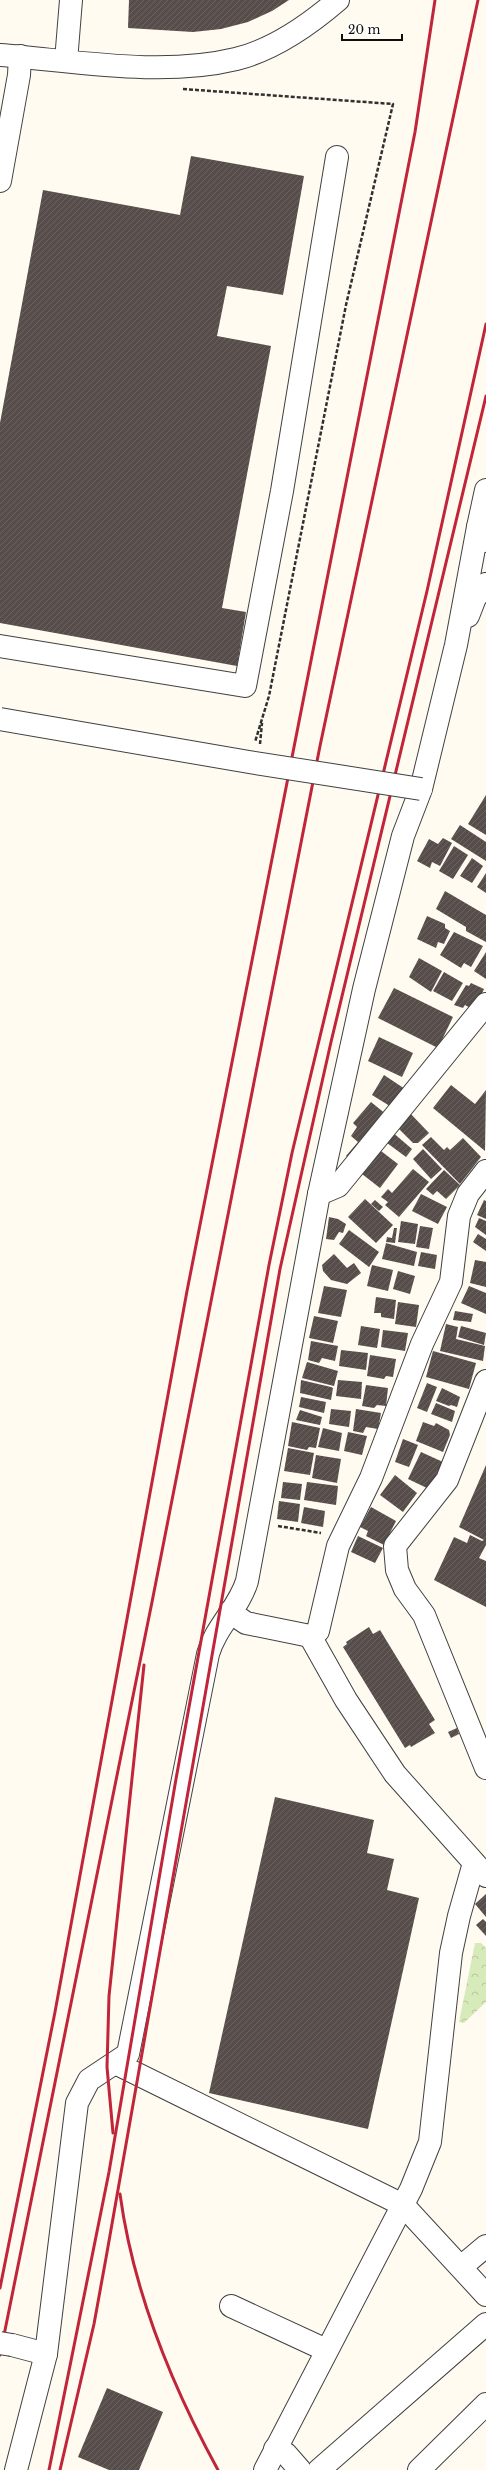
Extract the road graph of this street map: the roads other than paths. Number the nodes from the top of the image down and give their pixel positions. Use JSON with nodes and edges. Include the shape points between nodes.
{"nodes":[{"id":1,"x":71,"y":0,"type":"edge"},
{"id":2,"x":338,"y":0,"type":"edge"},
{"id":3,"x":10,"y":56,"type":"edge"},
{"id":4,"x":66,"y":61,"type":"junction"},
{"id":5,"x":337,"y":157,"type":"dead end"},
{"id":6,"x":0,"y":181,"type":"edge"},
{"id":7,"x":486,"y":490,"type":"edge"},
{"id":8,"x":482,"y":536,"type":"edge"},
{"id":9,"x":486,"y":584,"type":"edge"},
{"id":10,"x":456,"y":645,"type":"junction"},
{"id":11,"x":0,"y":646,"type":"edge"},
{"id":12,"x":0,"y":719,"type":"edge"},
{"id":13,"x":421,"y":789,"type":"junction"},
{"id":14,"x":486,"y":1004,"type":"edge"},
{"id":15,"x":486,"y":1171,"type":"edge"},
{"id":16,"x":320,"y":1194,"type":"junction"},
{"id":17,"x":486,"y":1381,"type":"edge"},
{"id":18,"x":230,"y":1612,"type":"junction"},
{"id":19,"x":310,"y":1636,"type":"junction"},
{"id":20,"x":486,"y":1768,"type":"edge"},
{"id":21,"x":480,"y":1869,"type":"edge"},
{"id":22,"x":115,"y":2063,"type":"junction"},
{"id":23,"x":403,"y":2205,"type":"junction"},
{"id":24,"x":486,"y":2246,"type":"edge"},
{"id":25,"x":461,"y":2267,"type":"junction"},
{"id":26,"x":486,"y":2295,"type":"edge"},
{"id":27,"x":231,"y":2306,"type":"dead end"},
{"id":28,"x":486,"y":2324,"type":"edge"},
{"id":29,"x":6,"y":2344,"type":"edge"},
{"id":30,"x":326,"y":2350,"type":"junction"},
{"id":31,"x":46,"y":2354,"type":"junction"},
{"id":32,"x":486,"y":2404,"type":"edge"},
{"id":33,"x":276,"y":2449,"type":"junction"},
{"id":34,"x":16,"y":2470,"type":"edge"},
{"id":35,"x":265,"y":2470,"type":"edge"},
{"id":36,"x":300,"y":2470,"type":"edge"},
{"id":37,"x":319,"y":2470,"type":"edge"},
{"id":38,"x":419,"y":2470,"type":"edge"}],
"edges":[{"from":1,"to":4,"type":"street"},
{"from":2,"to":4,"type":"street","via":[[292,34],[237,59],[189,67]]},
{"from":3,"to":4,"type":"street"},
{"from":3,"to":6,"type":"street","via":[[19,75]]},
{"from":5,"to":11,"type":"street","via":[[282,491],[246,686]]},
{"from":7,"to":8,"type":"street"},
{"from":8,"to":10,"type":"street"},
{"from":9,"to":10,"type":"street","via":[[475,598]]},
{"from":10,"to":13,"type":"street"},
{"from":12,"to":13,"type":"street","bridge":true,"via":[[263,765]]},
{"from":13,"to":16,"type":"street","via":[[403,836],[364,989]]},
{"from":14,"to":16,"type":"street","via":[[338,1186]]},
{"from":15,"to":19,"type":"street","via":[[468,1194],[458,1216],[451,1282],[422,1344],[371,1478],[338,1546],[318,1631]]},
{"from":16,"to":18,"type":"street","via":[[248,1581]]},
{"from":17,"to":20,"type":"street","via":[[447,1480],[395,1546],[397,1570],[405,1589],[424,1615]]},
{"from":18,"to":19,"type":"street","via":[[246,1623]]},
{"from":18,"to":22,"type":"street","via":[[212,1642],[208,1654],[128,2054]]},
{"from":19,"to":21,"type":"street","via":[[346,1700],[395,1774]]},
{"from":21,"to":23,"type":"street","via":[[459,1916],[451,1953],[430,2142]]},
{"from":22,"to":23,"type":"street"},
{"from":22,"to":31,"type":"street","via":[[89,2080],[77,2103]]},
{"from":23,"to":25,"type":"street"},
{"from":23,"to":30,"type":"street"},
{"from":24,"to":25,"type":"street"},
{"from":25,"to":26,"type":"street"},
{"from":27,"to":30,"type":"street"},
{"from":28,"to":37,"type":"street"},
{"from":29,"to":31,"type":"street"},
{"from":30,"to":33,"type":"street"},
{"from":31,"to":34,"type":"street"},
{"from":32,"to":38,"type":"street"},
{"from":33,"to":35,"type":"street"},
{"from":33,"to":36,"type":"street","via":[[286,2454]]}]}
